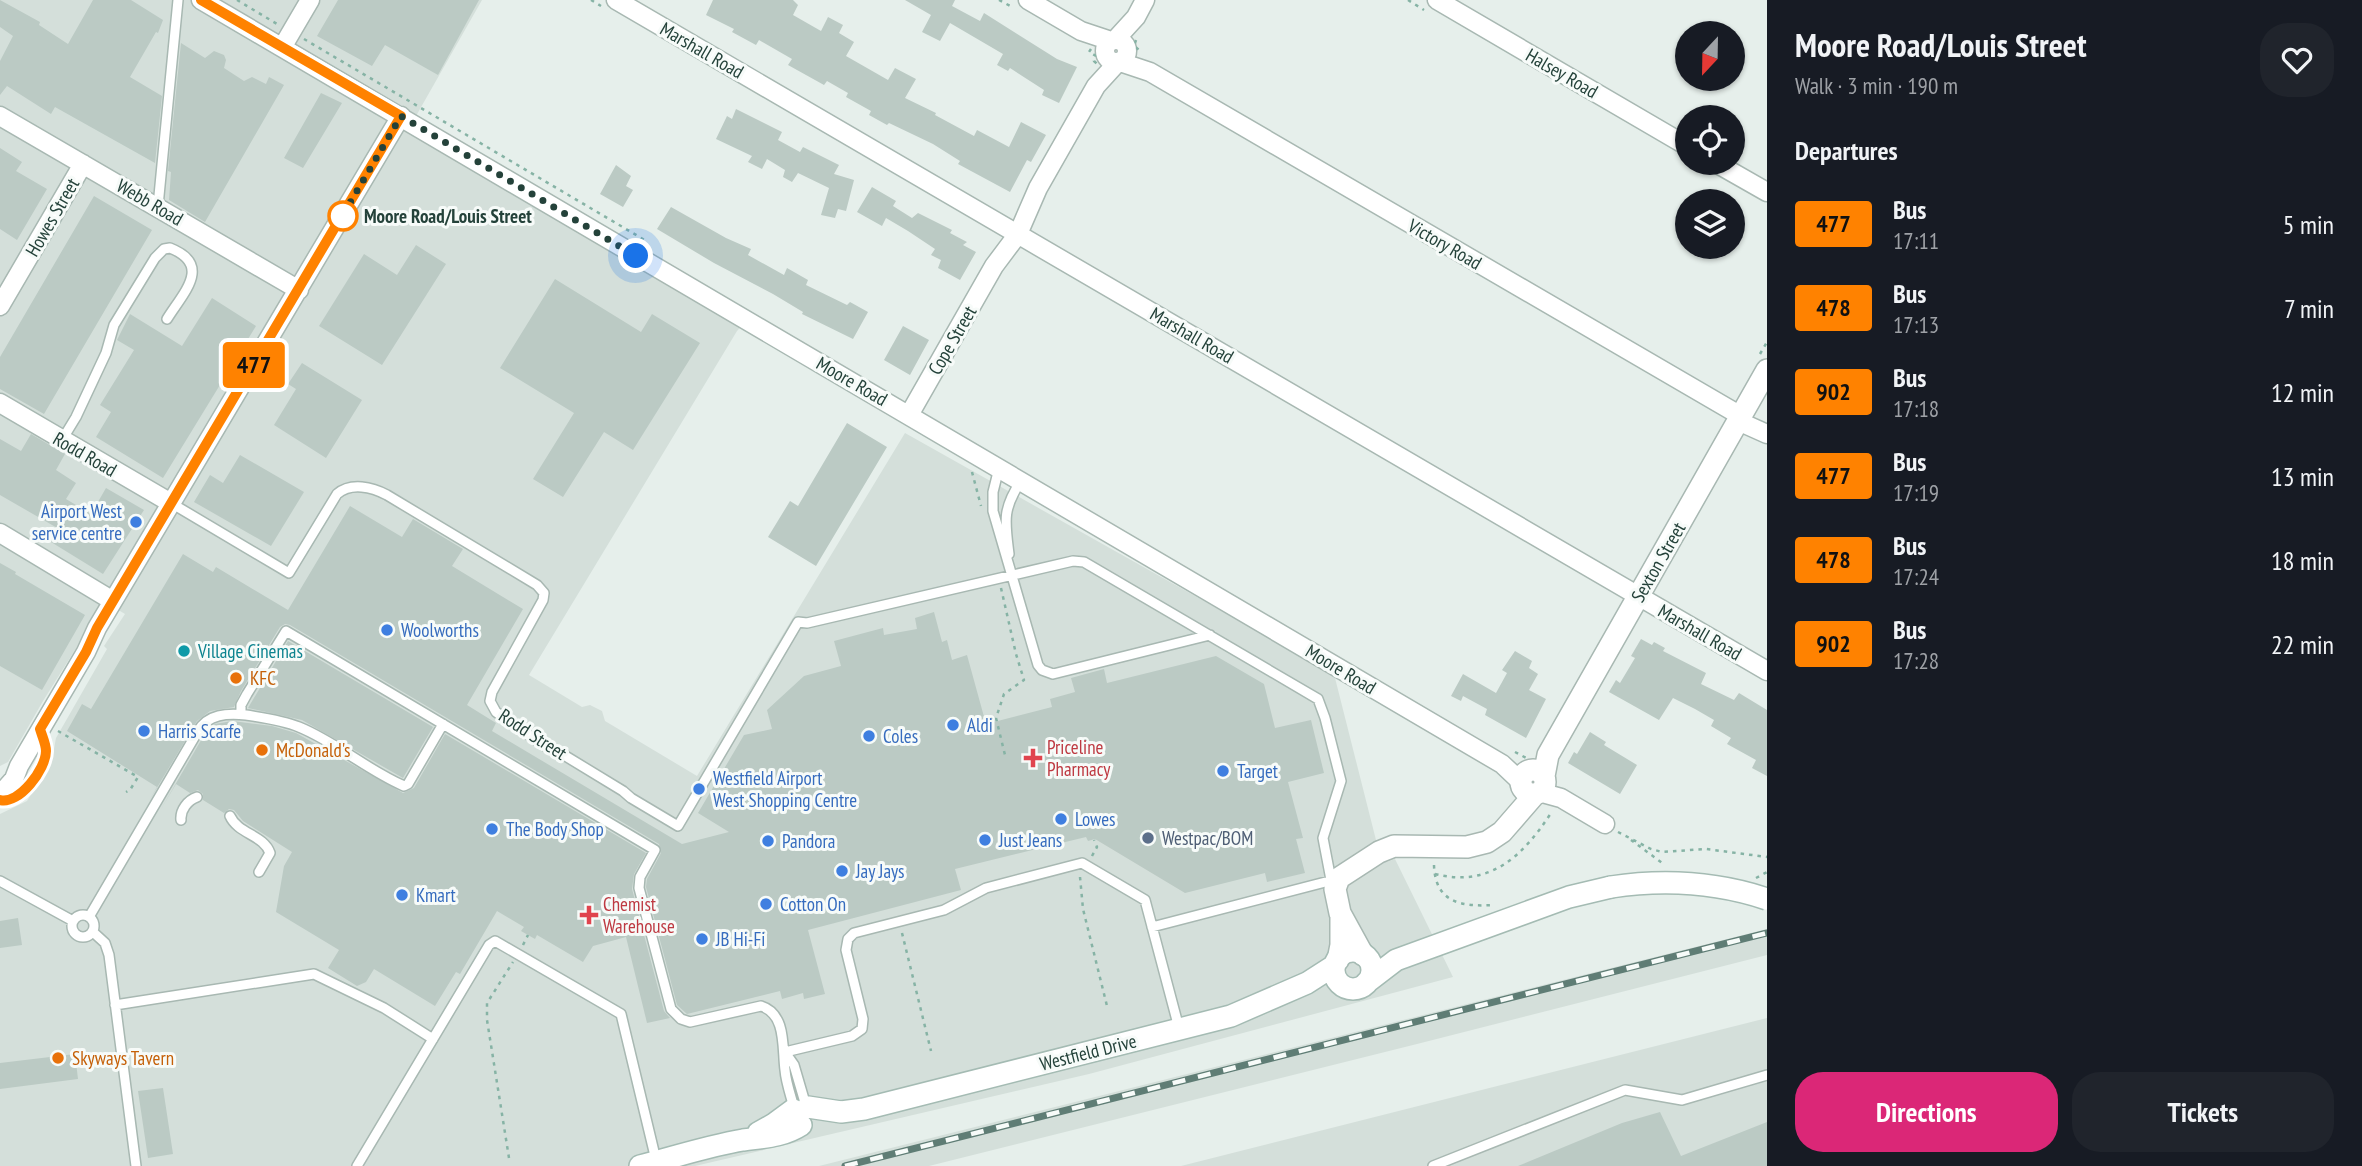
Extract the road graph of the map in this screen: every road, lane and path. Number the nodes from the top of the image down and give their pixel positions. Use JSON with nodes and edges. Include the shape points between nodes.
{"nodes":[{"id":1,"x":178,"y":0,"type":"edge"},
{"id":2,"x":201,"y":0,"type":"edge"},
{"id":3,"x":310,"y":0,"type":"edge"},
{"id":4,"x":616,"y":0,"type":"edge"},
{"id":5,"x":1028,"y":0,"type":"edge"},
{"id":6,"x":1145,"y":0,"type":"edge"},
{"id":7,"x":1437,"y":0,"type":"edge"},
{"id":8,"x":283,"y":46,"type":"junction"},
{"id":9,"x":1116,"y":51,"type":"junction"},
{"id":10,"x":0,"y":116,"type":"edge"},
{"id":11,"x":401,"y":116,"type":"junction"},
{"id":12,"x":1675,"y":139,"type":"edge"},
{"id":13,"x":83,"y":164,"type":"junction"},
{"id":14,"x":1737,"y":175,"type":"edge"},
{"id":15,"x":1767,"y":192,"type":"edge"},
{"id":16,"x":158,"y":206,"type":"junction"},
{"id":17,"x":1013,"y":231,"type":"junction"},
{"id":18,"x":299,"y":289,"type":"junction"},
{"id":19,"x":0,"y":306,"type":"edge"},
{"id":20,"x":167,"y":319,"type":"dead end"},
{"id":21,"x":1767,"y":370,"type":"edge"},
{"id":22,"x":0,"y":403,"type":"edge"},
{"id":23,"x":909,"y":415,"type":"junction"},
{"id":24,"x":1740,"y":416,"type":"junction"},
{"id":25,"x":1767,"y":429,"type":"edge"},
{"id":26,"x":1767,"y":434,"type":"edge"},
{"id":27,"x":62,"y":440,"type":"junction"},
{"id":28,"x":969,"y":467,"type":"dead end"},
{"id":29,"x":999,"y":468,"type":"junction"},
{"id":30,"x":1021,"y":480,"type":"junction"},
{"id":31,"x":172,"y":503,"type":"junction"},
{"id":32,"x":984,"y":517,"type":"dead end"},
{"id":33,"x":0,"y":533,"type":"edge"},
{"id":34,"x":1008,"y":559,"type":"junction"},
{"id":35,"x":1013,"y":575,"type":"junction"},
{"id":36,"x":999,"y":578,"type":"junction"},
{"id":37,"x":1639,"y":596,"type":"junction"},
{"id":38,"x":113,"y":601,"type":"junction"},
{"id":39,"x":1210,"y":635,"type":"junction"},
{"id":40,"x":1767,"y":671,"type":"edge"},
{"id":41,"x":241,"y":715,"type":"junction"},
{"id":42,"x":443,"y":724,"type":"junction"},
{"id":43,"x":48,"y":729,"type":"junction"},
{"id":44,"x":1005,"y":755,"type":"dead end"},
{"id":45,"x":19,"y":766,"type":"junction"},
{"id":46,"x":0,"y":780,"type":"edge"},
{"id":47,"x":1533,"y":782,"type":"junction"},
{"id":48,"x":126,"y":792,"type":"dead end"},
{"id":49,"x":197,"y":797,"type":"dead end"},
{"id":50,"x":2,"y":799,"type":"edge"},
{"id":51,"x":230,"y":816,"type":"dead end"},
{"id":52,"x":181,"y":820,"type":"dead end"},
{"id":53,"x":1605,"y":824,"type":"joint"},
{"id":54,"x":1094,"y":840,"type":"dead end"},
{"id":55,"x":1435,"y":846,"type":"junction"},
{"id":56,"x":1767,"y":857,"type":"edge"},
{"id":57,"x":1087,"y":864,"type":"junction"},
{"id":58,"x":259,"y":872,"type":"dead end"},
{"id":59,"x":1335,"y":879,"type":"junction"},
{"id":60,"x":1,"y":880,"type":"edge"},
{"id":61,"x":1767,"y":899,"type":"edge"},
{"id":62,"x":1499,"y":904,"type":"dead end"},
{"id":63,"x":1340,"y":913,"type":"junction"},
{"id":64,"x":89,"y":917,"type":"junction"},
{"id":65,"x":73,"y":921,"type":"junction"},
{"id":66,"x":898,"y":922,"type":"junction"},
{"id":67,"x":1152,"y":927,"type":"junction"},
{"id":68,"x":93,"y":932,"type":"junction"},
{"id":69,"x":528,"y":935,"type":"dead end"},
{"id":70,"x":518,"y":954,"type":"junction"},
{"id":71,"x":1364,"y":956,"type":"junction"},
{"id":72,"x":1396,"y":960,"type":"junction"},
{"id":73,"x":1336,"y":962,"type":"junction"},
{"id":74,"x":1307,"y":983,"type":"junction"},
{"id":75,"x":1357,"y":986,"type":"junction"},
{"id":76,"x":115,"y":1005,"type":"junction"},
{"id":77,"x":1107,"y":1006,"type":"dead end"},
{"id":78,"x":1179,"y":1029,"type":"junction"},
{"id":79,"x":433,"y":1039,"type":"junction"},
{"id":80,"x":931,"y":1051,"type":"dead end"},
{"id":81,"x":785,"y":1052,"type":"junction"},
{"id":82,"x":1767,"y":1075,"type":"edge"},
{"id":83,"x":802,"y":1113,"type":"junction"},
{"id":84,"x":509,"y":1158,"type":"dead end"},
{"id":85,"x":648,"y":1164,"type":"edge"},
{"id":86,"x":136,"y":1166,"type":"edge"},
{"id":87,"x":358,"y":1166,"type":"edge"},
{"id":88,"x":1433,"y":1166,"type":"edge"}],
"edges":[{"from":1,"to":16,"type":"lane"},
{"from":2,"to":8,"type":"street","name":"Moore Road"},
{"from":3,"to":8,"type":"street"},
{"from":4,"to":17,"type":"street","name":"Marshall Road"},
{"from":5,"to":9,"type":"street","name":"Victory Road"},
{"from":6,"to":9,"type":"street","name":"Cope Street"},
{"from":7,"to":12,"type":"street","name":"Halsey Road"},
{"from":8,"to":11,"type":"street","name":"Moore Road"},
{"from":9,"to":17,"type":"street","name":"Cope Street"},
{"from":9,"to":24,"type":"street","name":"Victory Road"},
{"from":10,"to":13,"type":"street","name":"Webb Road"},
{"from":11,"to":18,"type":"street"},
{"from":11,"to":23,"type":"street","name":"Moore Road"},
{"from":13,"to":16,"type":"street","name":"Webb Road"},
{"from":13,"to":19,"type":"street","name":"Howes Street"},
{"from":14,"to":15,"type":"street"},
{"from":16,"to":18,"type":"street","name":"Webb Road"},
{"from":17,"to":23,"type":"street","name":"Cope Street"},
{"from":17,"to":37,"type":"street","name":"Marshall Road"},
{"from":18,"to":31,"type":"street"},
{"from":20,"to":27,"type":"lane","via":[[194,267],[170,248],[155,258],[114,325],[106,353]]},
{"from":21,"to":24,"type":"main road","name":"Sexton Street"},
{"from":22,"to":27,"type":"street","name":"Rodd Road"},
{"from":23,"to":29,"type":"street","name":"Moore Road"},
{"from":24,"to":25,"type":"street","name":"Victory Road"},
{"from":24,"to":26,"type":"street","name":"Victory Road"},
{"from":24,"to":37,"type":"main road","name":"Sexton Street"},
{"from":27,"to":31,"type":"street","name":"Rodd Road"},
{"from":28,"to":32,"type":"path"},
{"from":29,"to":30,"type":"street","name":"Moore Road"},
{"from":29,"to":34,"type":"lane","via":[[993,511]]},
{"from":30,"to":34,"type":"lane","via":[[1005,512]]},
{"from":30,"to":47,"type":"street","name":"Moore Road"},
{"from":31,"to":36,"type":"lane","name":"Rodd Street","via":[[289,573],[337,494],[354,486],[374,489],[537,585],[544,593],[543,600],[492,692],[492,708],[524,733],[678,826],[798,622]]},
{"from":31,"to":38,"type":"street"},
{"from":33,"to":38,"type":"street"},
{"from":34,"to":35,"type":"lane"},
{"from":35,"to":36,"type":"lane","name":"Rodd Street"},
{"from":35,"to":39,"type":"lane","name":"Rodd Street","via":[[1084,562]]},
{"from":35,"to":39,"type":"lane","via":[[1038,665],[1050,674]]},
{"from":36,"to":44,"type":"path","via":[[1024,680],[1004,695],[996,719]]},
{"from":37,"to":40,"type":"street","name":"Marshall Road"},
{"from":37,"to":47,"type":"main road","name":"Sexton Street"},
{"from":38,"to":43,"type":"street"},
{"from":39,"to":59,"type":"lane","name":"Rodd Street","via":[[1318,699],[1341,781],[1323,838]]},
{"from":41,"to":42,"type":"lane","via":[[306,730],[404,786]]},
{"from":41,"to":42,"type":"lane","via":[[241,705],[286,631]]},
{"from":41,"to":64,"type":"lane","via":[[217,716],[201,726]]},
{"from":42,"to":81,"type":"lane","via":[[655,850],[639,888],[674,1015],[694,1022],[766,1007],[776,1016]]},
{"from":43,"to":45,"type":"street"},
{"from":43,"to":48,"type":"path","via":[[138,777]]},
{"from":43,"to":50,"type":"lane","via":[[43,761],[25,793]]},
{"from":45,"to":46,"type":"street"},
{"from":45,"to":50,"type":"street"},
{"from":47,"to":53,"type":"street","name":"Moore Road"},
{"from":47,"to":55,"type":"main road","via":[[1509,823],[1494,837],[1467,847]]},
{"from":49,"to":52,"type":"lane","via":[[188,803]]},
{"from":51,"to":58,"type":"lane","via":[[238,828],[270,850]]},
{"from":53,"to":56,"type":"path","via":[[1662,852],[1706,849]]},
{"from":54,"to":57,"type":"path","via":[[1097,847]]},
{"from":55,"to":59,"type":"main road","via":[[1387,848]]},
{"from":55,"to":62,"type":"path","via":[[1435,874],[1443,893],[1462,904]]},
{"from":57,"to":66,"type":"lane","via":[[986,888],[944,910]]},
{"from":57,"to":67,"type":"lane","via":[[1144,900]]},
{"from":57,"to":77,"type":"path","via":[[1079,878],[1082,902]]},
{"from":59,"to":63,"type":"main road"},
{"from":59,"to":67,"type":"lane"},
{"from":60,"to":65,"type":"lane"},
{"from":61,"to":72,"type":"main road","bridge":true,"via":[[1700,884],[1611,887],[1569,897]]},
{"from":63,"to":71,"type":"main road"},
{"from":63,"to":73,"type":"main road","via":[[1341,945]]},
{"from":64,"to":65,"type":"lane","via":[[82,915]]},
{"from":64,"to":68,"type":"lane","via":[[94,922]]},
{"from":65,"to":68,"type":"lane","via":[[76,934],[87,937]]},
{"from":66,"to":80,"type":"path"},
{"from":66,"to":81,"type":"lane","via":[[854,933],[848,939],[846,950],[863,1019],[860,1032]]},
{"from":67,"to":78,"type":"lane"},
{"from":68,"to":76,"type":"lane","via":[[109,954]]},
{"from":69,"to":70,"type":"path"},
{"from":70,"to":79,"type":"lane","via":[[496,941],[491,943]]},
{"from":70,"to":84,"type":"path","via":[[487,1003]]},
{"from":70,"to":85,"type":"lane","via":[[621,1013]]},
{"from":71,"to":72,"type":"main road"},
{"from":71,"to":73,"type":"main road","via":[[1349,952]]},
{"from":71,"to":75,"type":"main road","via":[[1371,969]]},
{"from":72,"to":75,"type":"main road"},
{"from":73,"to":74,"type":"main road","name":"Westfield Drive"},
{"from":73,"to":75,"type":"main road","via":[[1340,983]]},
{"from":74,"to":75,"type":"main road","name":"Westfield Drive"},
{"from":74,"to":78,"type":"main road","name":"Westfield Drive","via":[[1231,1016]]},
{"from":76,"to":79,"type":"lane","via":[[314,974],[384,1008]]},
{"from":76,"to":86,"type":"lane"},
{"from":78,"to":83,"type":"main road","name":"Westfield Drive","via":[[864,1109],[837,1120]]},
{"from":79,"to":87,"type":"lane"},
{"from":81,"to":83,"type":"lane","via":[[784,1069]]},
{"from":82,"to":88,"type":"lane","via":[[1682,1100],[1625,1090]]},
{"from":83,"to":85,"type":"main road","name":"Westfield Drive","via":[[786,1133]]}]}
